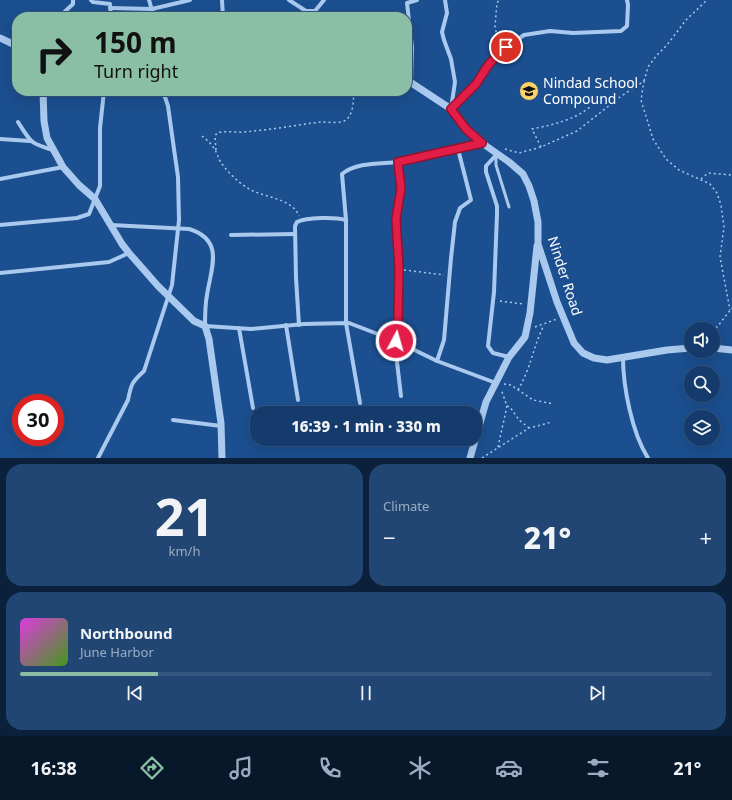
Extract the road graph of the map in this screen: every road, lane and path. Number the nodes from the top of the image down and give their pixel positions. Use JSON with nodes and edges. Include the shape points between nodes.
{"nodes":[{"id":1,"x":74,"y":0,"type":"edge"},
{"id":2,"x":91,"y":0,"type":"edge"},
{"id":3,"x":148,"y":0,"type":"edge"},
{"id":4,"x":190,"y":0,"type":"edge"},
{"id":5,"x":222,"y":0,"type":"edge"},
{"id":6,"x":289,"y":0,"type":"edge"},
{"id":7,"x":324,"y":0,"type":"edge"},
{"id":8,"x":417,"y":0,"type":"edge"},
{"id":9,"x":445,"y":0,"type":"edge"},
{"id":10,"x":499,"y":0,"type":"edge"},
{"id":11,"x":627,"y":0,"type":"edge"},
{"id":12,"x":707,"y":0,"type":"edge"},
{"id":13,"x":405,"y":1,"type":"edge"},
{"id":14,"x":110,"y":8,"type":"junction"},
{"id":15,"x":152,"y":9,"type":"junction"},
{"id":16,"x":315,"y":11,"type":"joint"},
{"id":17,"x":64,"y":12,"type":"edge"},
{"id":18,"x":110,"y":12,"type":"edge"},
{"id":19,"x":153,"y":12,"type":"edge"},
{"id":20,"x":223,"y":12,"type":"edge"},
{"id":21,"x":407,"y":12,"type":"edge"},
{"id":22,"x":0,"y":38,"type":"edge"},
{"id":23,"x":12,"y":44,"type":"edge"},
{"id":24,"x":500,"y":54,"type":"junction"},
{"id":25,"x":644,"y":81,"type":"junction"},
{"id":26,"x":412,"y":83,"type":"edge"},
{"id":27,"x":43,"y":96,"type":"edge"},
{"id":28,"x":103,"y":96,"type":"edge"},
{"id":29,"x":165,"y":96,"type":"edge"},
{"id":30,"x":353,"y":96,"type":"edge"},
{"id":31,"x":590,"y":107,"type":"dead end"},
{"id":32,"x":451,"y":109,"type":"junction"},
{"id":33,"x":18,"y":122,"type":"dead end"},
{"id":34,"x":202,"y":136,"type":"dead end"},
{"id":35,"x":0,"y":139,"type":"edge"},
{"id":36,"x":30,"y":141,"type":"junction"},
{"id":37,"x":482,"y":143,"type":"junction"},
{"id":38,"x":541,"y":148,"type":"junction"},
{"id":39,"x":504,"y":149,"type":"dead end"},
{"id":40,"x":53,"y":150,"type":"junction"},
{"id":41,"x":216,"y":150,"type":"junction"},
{"id":42,"x":458,"y":150,"type":"junction"},
{"id":43,"x":497,"y":154,"type":"junction"},
{"id":44,"x":398,"y":162,"type":"junction"},
{"id":45,"x":63,"y":167,"type":"junction"},
{"id":46,"x":732,"y":175,"type":"edge"},
{"id":47,"x":0,"y":179,"type":"edge"},
{"id":48,"x":701,"y":179,"type":"junction"},
{"id":49,"x":95,"y":199,"type":"junction"},
{"id":50,"x":509,"y":207,"type":"dead end"},
{"id":51,"x":301,"y":220,"type":"junction"},
{"id":52,"x":346,"y":220,"type":"junction"},
{"id":53,"x":0,"y":225,"type":"edge"},
{"id":54,"x":110,"y":225,"type":"junction"},
{"id":55,"x":178,"y":228,"type":"junction"},
{"id":56,"x":295,"y":234,"type":"junction"},
{"id":57,"x":231,"y":235,"type":"dead end"},
{"id":58,"x":538,"y":244,"type":"junction"},
{"id":59,"x":129,"y":254,"type":"junction"},
{"id":60,"x":399,"y":269,"type":"junction"},
{"id":61,"x":0,"y":273,"type":"edge"},
{"id":62,"x":450,"y":276,"type":"junction"},
{"id":63,"x":169,"y":296,"type":"junction"},
{"id":64,"x":494,"y":300,"type":"junction"},
{"id":65,"x":530,"y":305,"type":"junction"},
{"id":66,"x":731,"y":309,"type":"edge"},
{"id":67,"x":565,"y":319,"type":"junction"},
{"id":68,"x":346,"y":323,"type":"junction"},
{"id":69,"x":720,"y":323,"type":"edge"},
{"id":70,"x":298,"y":325,"type":"junction"},
{"id":71,"x":544,"y":325,"type":"junction"},
{"id":72,"x":205,"y":326,"type":"junction"},
{"id":73,"x":286,"y":326,"type":"junction"},
{"id":74,"x":239,"y":328,"type":"junction"},
{"id":75,"x":527,"y":328,"type":"junction"},
{"id":76,"x":396,"y":341,"type":"junction"},
{"id":77,"x":684,"y":349,"type":"edge"},
{"id":78,"x":720,"y":349,"type":"edge"},
{"id":79,"x":732,"y":350,"type":"edge"},
{"id":80,"x":509,"y":356,"type":"junction"},
{"id":81,"x":623,"y":357,"type":"junction"},
{"id":82,"x":437,"y":361,"type":"junction"},
{"id":83,"x":496,"y":383,"type":"junction"},
{"id":84,"x":518,"y":390,"type":"junction"},
{"id":85,"x":401,"y":396,"type":"dead end"},
{"id":86,"x":298,"y":400,"type":"dead end"},
{"id":87,"x":360,"y":403,"type":"dead end"},
{"id":88,"x":554,"y":404,"type":"dead end"},
{"id":89,"x":253,"y":406,"type":"edge"},
{"id":90,"x":507,"y":406,"type":"junction"},
{"id":91,"x":173,"y":420,"type":"dead end"},
{"id":92,"x":552,"y":422,"type":"dead end"},
{"id":93,"x":221,"y":426,"type":"junction"},
{"id":94,"x":529,"y":428,"type":"junction"},
{"id":95,"x":498,"y":448,"type":"junction"},
{"id":96,"x":98,"y":458,"type":"edge"},
{"id":97,"x":222,"y":458,"type":"edge"},
{"id":98,"x":470,"y":458,"type":"edge"},
{"id":99,"x":482,"y":458,"type":"edge"},
{"id":100,"x":648,"y":458,"type":"edge"}],
"edges":[{"from":1,"to":17,"type":"street"},
{"from":2,"to":14,"type":"street","via":[[110,4]]},
{"from":3,"to":15,"type":"street"},
{"from":4,"to":15,"type":"street"},
{"from":5,"to":20,"type":"street"},
{"from":6,"to":16,"type":"street","via":[[306,11]]},
{"from":7,"to":16,"type":"street"},
{"from":8,"to":13,"type":"street"},
{"from":9,"to":32,"type":"street","via":[[447,13],[442,32],[451,59],[454,82]]},
{"from":10,"to":24,"type":"path","via":[[495,26]]},
{"from":11,"to":24,"type":"street","via":[[627,26],[621,31],[550,31],[524,36]]},
{"from":12,"to":25,"type":"path","via":[[686,20],[657,55],[648,67]]},
{"from":13,"to":21,"type":"street"},
{"from":14,"to":15,"type":"street"},
{"from":14,"to":18,"type":"street"},
{"from":15,"to":19,"type":"street"},
{"from":22,"to":23,"type":"street"},
{"from":24,"to":32,"type":"street","via":[[489,64],[476,84]]},
{"from":25,"to":38,"type":"path","via":[[578,131]]},
{"from":25,"to":48,"type":"path","via":[[641,100],[653,139],[666,159],[679,170]]},
{"from":26,"to":32,"type":"street","name":"Ninder Road"},
{"from":27,"to":40,"type":"street","via":[[44,121]]},
{"from":28,"to":49,"type":"street","via":[[100,128],[100,186]]},
{"from":29,"to":55,"type":"street","via":[[178,177]]},
{"from":30,"to":41,"type":"path","via":[[351,113],[342,122],[300,124],[245,132],[222,131],[215,136]]},
{"from":31,"to":38,"type":"path","via":[[579,115],[532,129]]},
{"from":32,"to":37,"type":"street","name":"Ninder Road","via":[[466,129]]},
{"from":33,"to":36,"type":"street"},
{"from":34,"to":41,"type":"path"},
{"from":35,"to":36,"type":"street"},
{"from":36,"to":40,"type":"street"},
{"from":37,"to":42,"type":"street"},
{"from":37,"to":43,"type":"street","name":"Ninder Road"},
{"from":38,"to":39,"type":"path","via":[[519,153]]},
{"from":40,"to":45,"type":"street"},
{"from":41,"to":51,"type":"path","via":[[225,168],[240,183],[288,204]]},
{"from":42,"to":44,"type":"street"},
{"from":42,"to":62,"type":"street","via":[[471,200],[460,208],[455,222]]},
{"from":43,"to":50,"type":"lane","via":[[496,165]]},
{"from":43,"to":58,"type":"street","name":"Ninder Road","via":[[523,174],[529,186],[538,222]]},
{"from":43,"to":64,"type":"street","via":[[486,166],[497,206]]},
{"from":44,"to":52,"type":"street","via":[[357,166],[342,174]]},
{"from":44,"to":60,"type":"street","via":[[401,188],[396,219]]},
{"from":45,"to":47,"type":"street"},
{"from":45,"to":49,"type":"street"},
{"from":46,"to":48,"type":"path","via":[[708,173]]},
{"from":48,"to":66,"type":"path","via":[[710,184],[717,193],[721,205],[724,227],[720,257]]},
{"from":49,"to":53,"type":"street","via":[[89,214],[77,218]]},
{"from":49,"to":54,"type":"street"},
{"from":51,"to":52,"type":"street"},
{"from":51,"to":56,"type":"street","via":[[297,222]]},
{"from":52,"to":68,"type":"street"},
{"from":54,"to":55,"type":"street"},
{"from":54,"to":59,"type":"street"},
{"from":55,"to":63,"type":"street"},
{"from":55,"to":72,"type":"street","via":[[200,232],[211,246],[214,255],[206,296]]},
{"from":56,"to":57,"type":"street"},
{"from":56,"to":70,"type":"street"},
{"from":58,"to":65,"type":"street"},
{"from":58,"to":67,"type":"street","name":"Ninder Road"},
{"from":59,"to":61,"type":"street","via":[[109,262]]},
{"from":59,"to":63,"type":"street"},
{"from":60,"to":62,"type":"path"},
{"from":60,"to":76,"type":"street"},
{"from":62,"to":82,"type":"street","via":[[444,340]]},
{"from":63,"to":72,"type":"street","via":[[194,321]]},
{"from":63,"to":96,"type":"street","via":[[144,371],[134,380],[128,400]]},
{"from":64,"to":65,"type":"path"},
{"from":64,"to":80,"type":"street","via":[[488,346],[493,352]]},
{"from":65,"to":75,"type":"street"},
{"from":66,"to":69,"type":"path"},
{"from":67,"to":71,"type":"path","via":[[553,319]]},
{"from":67,"to":81,"type":"street","name":"Ninder Road","via":[[574,343],[583,353],[607,360]]},
{"from":68,"to":70,"type":"street"},
{"from":68,"to":76,"type":"street"},
{"from":68,"to":87,"type":"street"},
{"from":70,"to":73,"type":"street"},
{"from":71,"to":75,"type":"path"},
{"from":71,"to":84,"type":"path","via":[[538,336],[529,368]]},
{"from":72,"to":74,"type":"street"},
{"from":72,"to":93,"type":"street"},
{"from":73,"to":74,"type":"street"},
{"from":73,"to":86,"type":"street"},
{"from":74,"to":89,"type":"street"},
{"from":75,"to":80,"type":"street","via":[[525,337]]},
{"from":76,"to":82,"type":"street"},
{"from":76,"to":85,"type":"street"},
{"from":77,"to":81,"type":"street","name":"Ninder Road"},
{"from":78,"to":79,"type":"street"},
{"from":80,"to":83,"type":"street"},
{"from":81,"to":100,"type":"street","via":[[623,374],[629,405],[635,428]]},
{"from":82,"to":83,"type":"street"},
{"from":83,"to":84,"type":"path","via":[[511,385]]},
{"from":83,"to":90,"type":"path"},
{"from":83,"to":98,"type":"street","via":[[486,402]]},
{"from":84,"to":88,"type":"path","via":[[533,400]]},
{"from":90,"to":94,"type":"path"},
{"from":90,"to":95,"type":"path"},
{"from":91,"to":93,"type":"street"},
{"from":92,"to":94,"type":"path"},
{"from":93,"to":97,"type":"street"},
{"from":94,"to":95,"type":"path"},
{"from":95,"to":99,"type":"path"}]}
